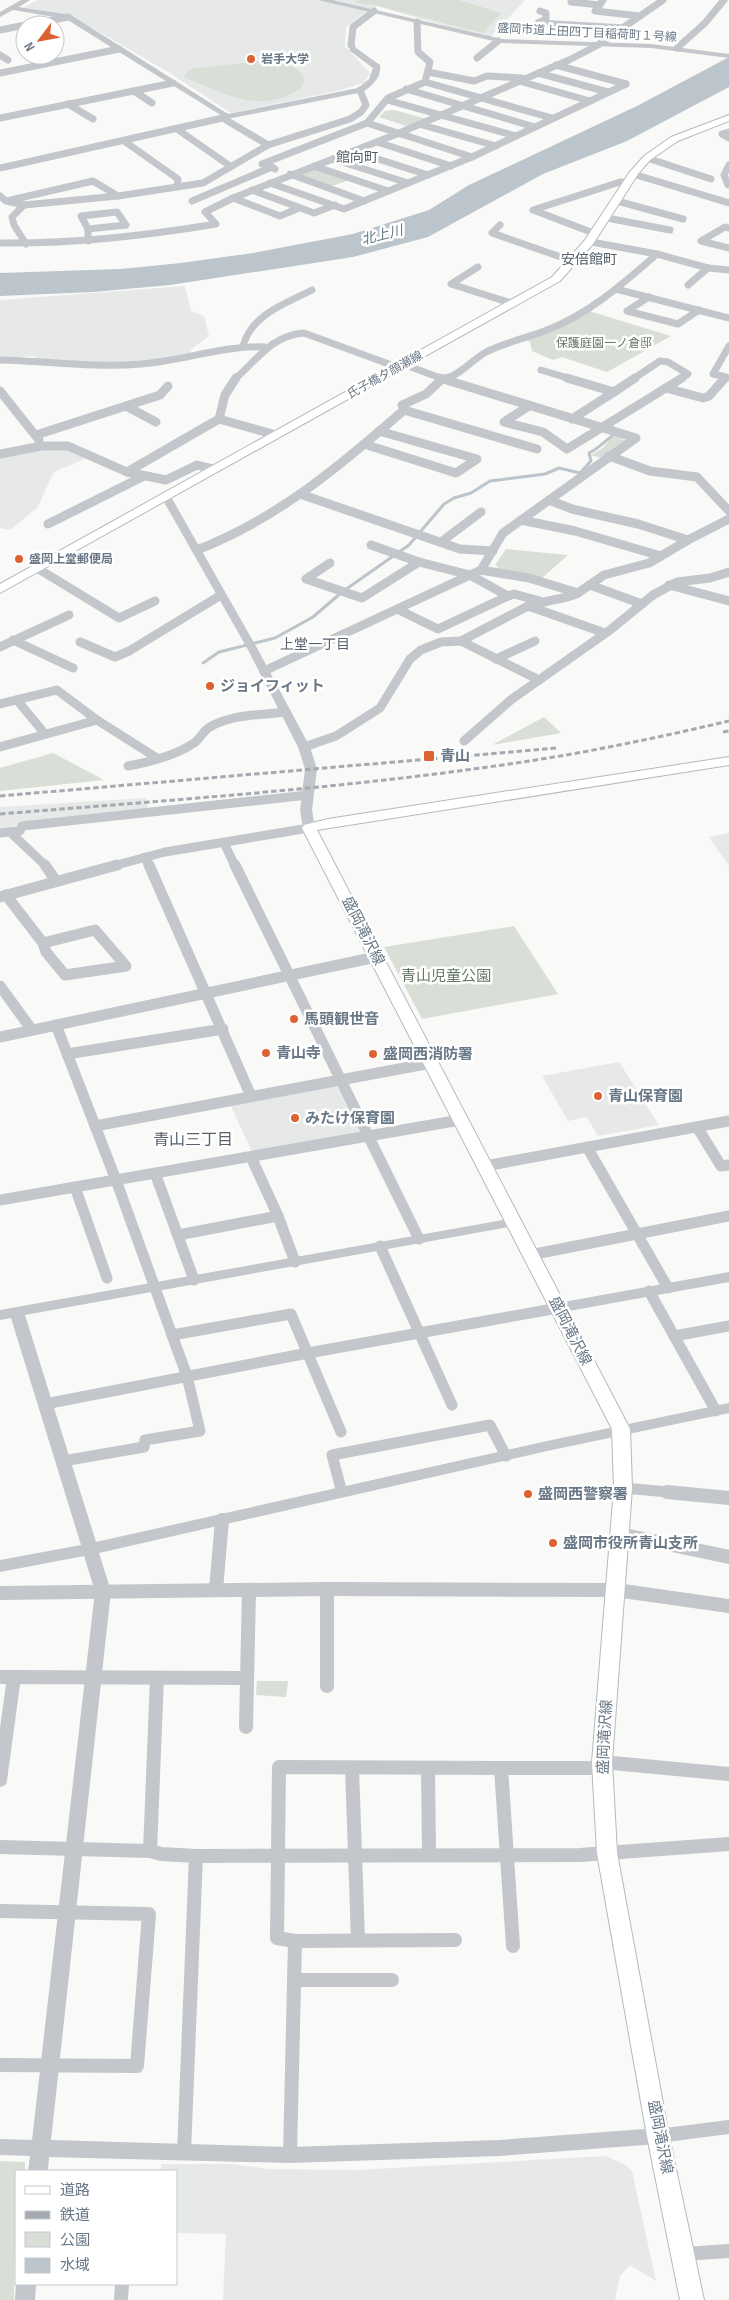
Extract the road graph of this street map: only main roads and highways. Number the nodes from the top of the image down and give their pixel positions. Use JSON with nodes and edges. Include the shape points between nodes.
{"nodes":[{"id":1,"x":728,"y":126,"type":"edge"},
{"id":2,"x":0,"y":588,"type":"edge"},
{"id":3,"x":729,"y":761,"type":"edge"},
{"id":4,"x":692,"y":2300,"type":"edge"}],
"edges":[{"from":1,"to":2,"type":"main road","name":"氏子橋夕顔瀬線","via":[[693,132],[647,158],[594,238],[556,279]]},
{"from":3,"to":4,"type":"main road","name":"盛岡滝沢線","via":[[309,828],[620,1429],[623,1488],[602,1765],[607,1854],[658,2136]]}]}
